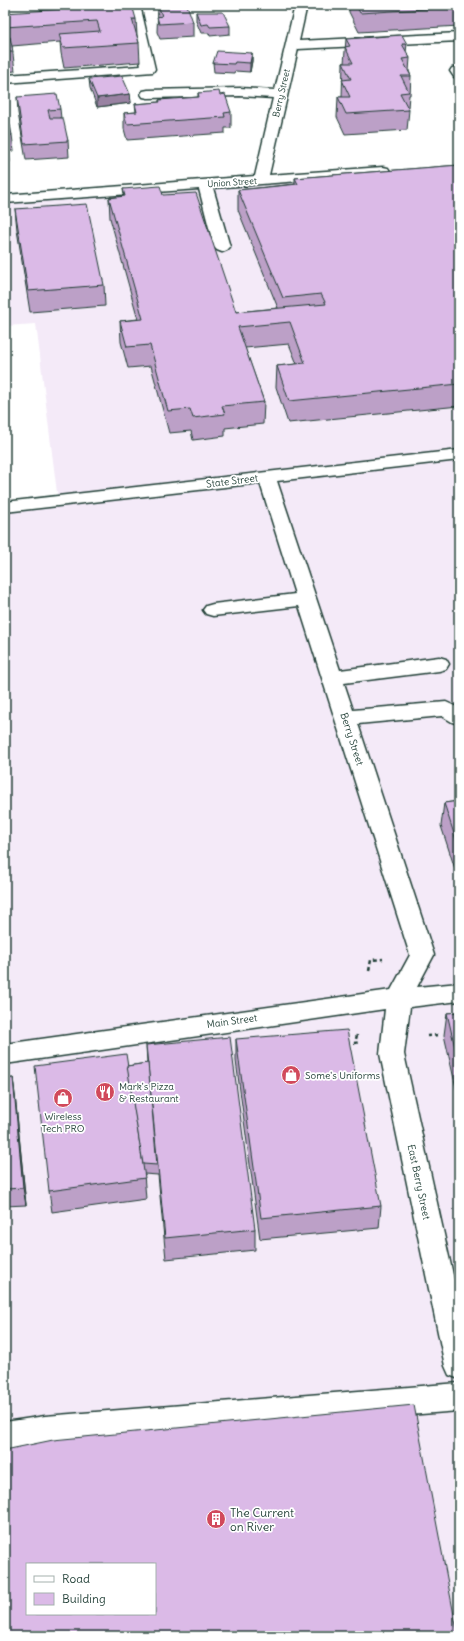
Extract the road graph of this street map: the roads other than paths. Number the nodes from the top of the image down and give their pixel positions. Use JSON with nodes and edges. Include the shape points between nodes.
{"nodes":[{"id":1,"x":92,"y":5,"type":"edge"},
{"id":2,"x":134,"y":5,"type":"edge"},
{"id":3,"x":301,"y":5,"type":"edge"},
{"id":4,"x":5,"y":10,"type":"edge"},
{"id":5,"x":459,"y":37,"type":"edge"},
{"id":6,"x":292,"y":45,"type":"junction"},
{"id":7,"x":5,"y":79,"type":"edge"},
{"id":8,"x":148,"y":94,"type":"dead end"},
{"id":9,"x":281,"y":94,"type":"junction"},
{"id":10,"x":396,"y":170,"type":"edge"},
{"id":11,"x":261,"y":180,"type":"junction"},
{"id":12,"x":205,"y":184,"type":"junction"},
{"id":13,"x":5,"y":199,"type":"edge"},
{"id":14,"x":222,"y":247,"type":"dead end"},
{"id":15,"x":459,"y":455,"type":"edge"},
{"id":16,"x":268,"y":477,"type":"junction"},
{"id":17,"x":5,"y":507,"type":"edge"},
{"id":18,"x":307,"y":599,"type":"junction"},
{"id":19,"x":213,"y":610,"type":"dead end"},
{"id":20,"x":440,"y":664,"type":"dead end"},
{"id":21,"x":332,"y":678,"type":"junction"},
{"id":22,"x":459,"y":717,"type":"edge"},
{"id":23,"x":345,"y":718,"type":"junction"},
{"id":24,"x":459,"y":992,"type":"edge"},
{"id":25,"x":399,"y":997,"type":"junction"},
{"id":26,"x":5,"y":1054,"type":"edge"},
{"id":27,"x":459,"y":1366,"type":"edge"},
{"id":28,"x":459,"y":1397,"type":"edge"},
{"id":29,"x":5,"y":1436,"type":"edge"}],
"edges":[{"from":1,"to":4,"type":"street"},
{"from":2,"to":7,"type":"street","via":[[148,69]]},
{"from":3,"to":6,"type":"street","name":"Berry Street"},
{"from":5,"to":6,"type":"street"},
{"from":6,"to":9,"type":"street","name":"Berry Street"},
{"from":8,"to":9,"type":"street"},
{"from":9,"to":11,"type":"street","name":"Berry Street"},
{"from":10,"to":11,"type":"street","name":"Union Street"},
{"from":11,"to":12,"type":"street","name":"Union Street"},
{"from":12,"to":13,"type":"street","name":"Union Street"},
{"from":12,"to":14,"type":"street"},
{"from":15,"to":16,"type":"street","name":"State Street"},
{"from":16,"to":17,"type":"street","name":"State Street"},
{"from":16,"to":18,"type":"street","name":"Berry Street"},
{"from":18,"to":19,"type":"street"},
{"from":18,"to":21,"type":"street","name":"Berry Street"},
{"from":20,"to":21,"type":"street"},
{"from":21,"to":23,"type":"street","name":"Berry Street"},
{"from":22,"to":23,"type":"street","via":[[446,709]]},
{"from":23,"to":25,"type":"street","name":"Berry Street","via":[[422,955]]},
{"from":24,"to":25,"type":"street","name":"Main Street"},
{"from":25,"to":26,"type":"street","name":"Main Street"},
{"from":25,"to":27,"type":"street","name":"East Berry Street","via":[[392,1054]]},
{"from":28,"to":29,"type":"street"}]}
